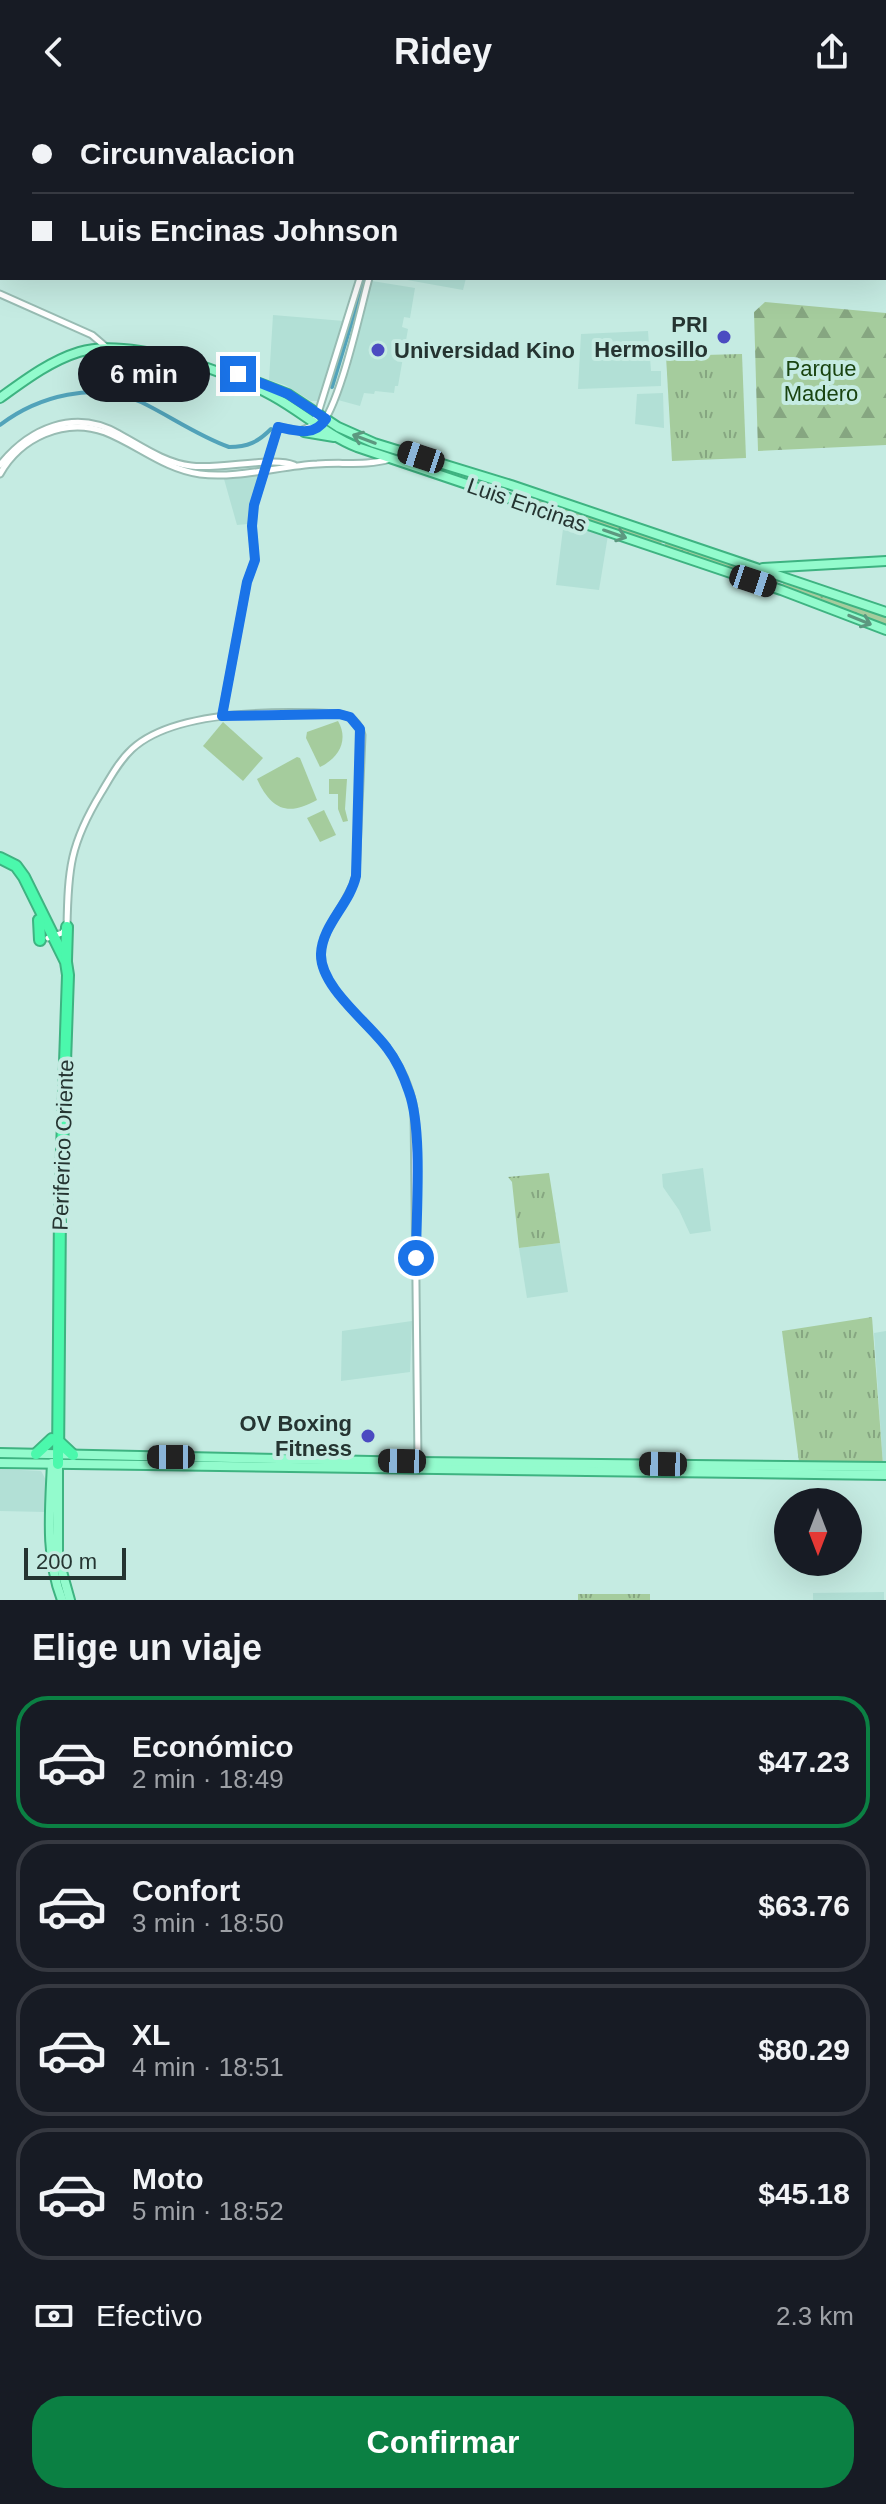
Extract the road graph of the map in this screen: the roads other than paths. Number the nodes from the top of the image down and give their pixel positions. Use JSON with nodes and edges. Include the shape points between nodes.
{"nodes":[{"id":1,"x":359,"y":280,"type":"edge"},
{"id":2,"x":368,"y":280,"type":"edge"},
{"id":3,"x":0,"y":294,"type":"edge"},
{"id":4,"x":105,"y":345,"type":"junction"},
{"id":5,"x":0,"y":391,"type":"edge"},
{"id":6,"x":326,"y":391,"type":"junction"},
{"id":7,"x":336,"y":394,"type":"junction"},
{"id":8,"x":0,"y":398,"type":"edge"},
{"id":9,"x":288,"y":400,"type":"junction"},
{"id":10,"x":322,"y":403,"type":"junction"},
{"id":11,"x":308,"y":406,"type":"junction"},
{"id":12,"x":320,"y":420,"type":"junction"},
{"id":13,"x":301,"y":432,"type":"junction"},
{"id":14,"x":336,"y":437,"type":"junction"},
{"id":15,"x":391,"y":459,"type":"junction"},
{"id":16,"x":0,"y":465,"type":"edge"},
{"id":17,"x":266,"y":465,"type":"junction"},
{"id":18,"x":0,"y":474,"type":"edge"},
{"id":19,"x":886,"y":561,"type":"edge"},
{"id":20,"x":757,"y":568,"type":"junction"},
{"id":21,"x":886,"y":612,"type":"edge"},
{"id":22,"x":886,"y":630,"type":"edge"},
{"id":23,"x":222,"y":716,"type":"junction"},
{"id":24,"x":0,"y":860,"type":"edge"},
{"id":25,"x":67,"y":927,"type":"junction"},
{"id":26,"x":47,"y":938,"type":"junction"},
{"id":27,"x":66,"y":962,"type":"junction"},
{"id":28,"x":55,"y":1440,"type":"junction"},
{"id":29,"x":0,"y":1453,"type":"edge"},
{"id":30,"x":36,"y":1454,"type":"junction"},
{"id":31,"x":73,"y":1455,"type":"junction"},
{"id":32,"x":55,"y":1459,"type":"junction"},
{"id":33,"x":418,"y":1462,"type":"junction"},
{"id":34,"x":0,"y":1463,"type":"edge"},
{"id":35,"x":886,"y":1467,"type":"edge"},
{"id":36,"x":886,"y":1475,"type":"edge"},
{"id":37,"x":50,"y":1514,"type":"junction"},
{"id":38,"x":57,"y":1530,"type":"junction"},
{"id":39,"x":52,"y":1564,"type":"junction"},
{"id":40,"x":66,"y":1589,"type":"junction"},
{"id":41,"x":62,"y":1600,"type":"edge"},
{"id":42,"x":70,"y":1600,"type":"edge"}],
"edges":[{"from":1,"to":6,"type":"street"},
{"from":2,"to":7,"type":"street"},
{"from":3,"to":4,"type":"street"},
{"from":4,"to":5,"type":"main road","via":[[60,354]]},
{"from":4,"to":8,"type":"main road","via":[[58,360]]},
{"from":4,"to":9,"type":"main road","via":[[152,347],[238,374]]},
{"from":6,"to":7,"type":"street"},
{"from":6,"to":10,"type":"street"},
{"from":7,"to":12,"type":"street"},
{"from":9,"to":11,"type":"main road"},
{"from":9,"to":12,"type":"main road","name":"Luis Encinas"},
{"from":10,"to":11,"type":"main road"},
{"from":10,"to":12,"type":"street"},
{"from":11,"to":12,"type":"main road"},
{"from":12,"to":13,"type":"street"},
{"from":12,"to":14,"type":"main road","name":"Luis Encinas"},
{"from":20,"to":12,"type":"main road","one_way":true,"via":[[374,443]]},
{"from":13,"to":14,"type":"main road"},
{"from":13,"to":17,"type":"street","via":[[278,427]]},
{"from":14,"to":15,"type":"main road","name":"Luis Encinas"},
{"from":15,"to":17,"type":"street"},
{"from":15,"to":22,"type":"main road","name":"Luis Encinas","one_way":true},
{"from":16,"to":17,"type":"street","via":[[31,435],[71,423],[106,428],[189,466]]},
{"from":17,"to":18,"type":"street","via":[[220,475],[186,471],[106,433],[78,428],[34,438]]},
{"from":17,"to":23,"type":"street","via":[[252,516],[255,560]]},
{"from":19,"to":20,"type":"main road"},
{"from":20,"to":21,"type":"main road"},
{"from":23,"to":25,"type":"street","via":[[158,732],[117,766],[74,845]]},
{"from":23,"to":33,"type":"street","via":[[339,714],[360,729],[356,876],[321,954],[327,976],[388,1049],[411,1096]]},
{"from":24,"to":26,"type":"highway","name":"Periferico Oriente","via":[[19,877]]},
{"from":24,"to":26,"type":"highway","name":"Periferico Oriente","via":[[16,866],[24,877]]},
{"from":25,"to":26,"type":"street"},
{"from":25,"to":27,"type":"highway"},
{"from":26,"to":27,"type":"highway","name":"Periferico Oriente"},
{"from":26,"to":28,"type":"highway","name":"Periferico Oriente","via":[[60,965],[64,993],[55,1171]]},
{"from":27,"to":28,"type":"highway","name":"Periferico Oriente"},
{"from":28,"to":30,"type":"highway"},
{"from":28,"to":31,"type":"highway"},
{"from":28,"to":32,"type":"highway","name":"Periferico Oriente"},
{"from":29,"to":30,"type":"main road"},
{"from":30,"to":32,"type":"main road"},
{"from":31,"to":32,"type":"main road"},
{"from":31,"to":33,"type":"main road"},
{"from":32,"to":34,"type":"main road"},
{"from":32,"to":36,"type":"main road"},
{"from":32,"to":37,"type":"main road"},
{"from":32,"to":38,"type":"main road"},
{"from":33,"to":35,"type":"main road"},
{"from":37,"to":38,"type":"main road"},
{"from":37,"to":39,"type":"main road"},
{"from":38,"to":40,"type":"main road"},
{"from":39,"to":40,"type":"main road"},
{"from":39,"to":41,"type":"main road"},
{"from":40,"to":42,"type":"main road"}]}
